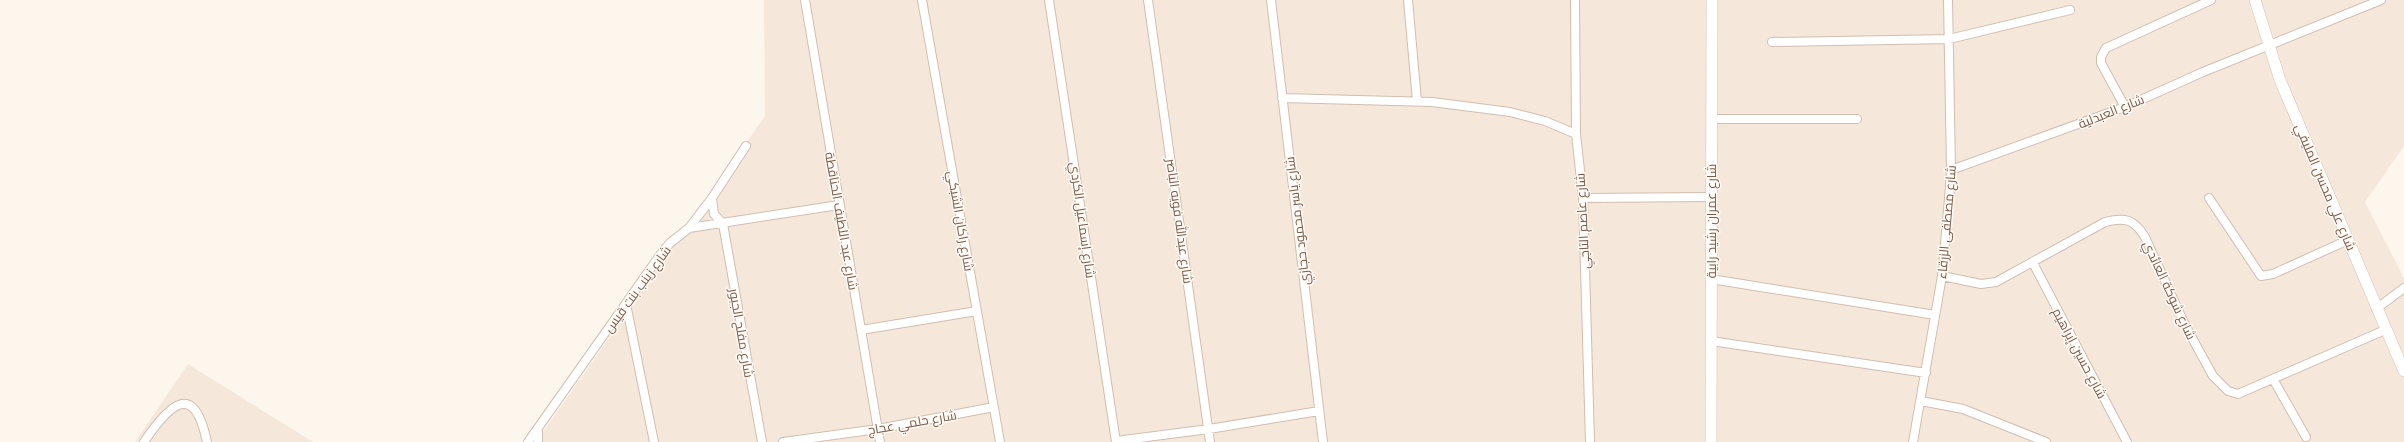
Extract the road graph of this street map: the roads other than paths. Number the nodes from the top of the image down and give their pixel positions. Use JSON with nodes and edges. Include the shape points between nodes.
{"nodes":[{"id":1,"x":805,"y":0,"type":"edge"},
{"id":2,"x":922,"y":0,"type":"edge"},
{"id":3,"x":1049,"y":0,"type":"edge"},
{"id":4,"x":1148,"y":0,"type":"edge"},
{"id":5,"x":1271,"y":0,"type":"edge"},
{"id":6,"x":1408,"y":0,"type":"edge"},
{"id":7,"x":1575,"y":0,"type":"edge"},
{"id":8,"x":1712,"y":0,"type":"edge"},
{"id":9,"x":1948,"y":0,"type":"edge"},
{"id":10,"x":2211,"y":0,"type":"edge"},
{"id":11,"x":2255,"y":0,"type":"edge"},
{"id":12,"x":2380,"y":0,"type":"edge"},
{"id":13,"x":2070,"y":10,"type":"dead end"},
{"id":14,"x":1949,"y":39,"type":"junction"},
{"id":15,"x":1772,"y":42,"type":"dead end"},
{"id":16,"x":2268,"y":46,"type":"junction"},
{"id":17,"x":1282,"y":98,"type":"junction"},
{"id":18,"x":1417,"y":101,"type":"junction"},
{"id":19,"x":2125,"y":107,"type":"junction"},
{"id":20,"x":1712,"y":119,"type":"junction"},
{"id":21,"x":1857,"y":119,"type":"dead end"},
{"id":22,"x":1576,"y":134,"type":"junction"},
{"id":23,"x":746,"y":146,"type":"dead end"},
{"id":24,"x":1951,"y":170,"type":"junction"},
{"id":25,"x":1711,"y":197,"type":"junction"},
{"id":26,"x":712,"y":198,"type":"junction"},
{"id":27,"x":1583,"y":198,"type":"junction"},
{"id":28,"x":2208,"y":198,"type":"dead end"},
{"id":29,"x":839,"y":205,"type":"junction"},
{"id":30,"x":723,"y":224,"type":"junction"},
{"id":31,"x":689,"y":228,"type":"junction"},
{"id":32,"x":2348,"y":240,"type":"junction"},
{"id":33,"x":2033,"y":263,"type":"junction"},
{"id":34,"x":1942,"y":276,"type":"junction"},
{"id":35,"x":1711,"y":279,"type":"junction"},
{"id":36,"x":2404,"y":288,"type":"edge"},
{"id":37,"x":626,"y":304,"type":"junction"},
{"id":38,"x":2376,"y":309,"type":"junction"},
{"id":39,"x":977,"y":311,"type":"junction"},
{"id":40,"x":1935,"y":315,"type":"junction"},
{"id":41,"x":861,"y":330,"type":"junction"},
{"id":42,"x":2385,"y":330,"type":"junction"},
{"id":43,"x":1711,"y":341,"type":"junction"},
{"id":44,"x":2404,"y":371,"type":"edge"},
{"id":45,"x":1926,"y":373,"type":"junction"},
{"id":46,"x":2273,"y":379,"type":"junction"},
{"id":47,"x":1922,"y":401,"type":"junction"},
{"id":48,"x":994,"y":407,"type":"junction"},
{"id":49,"x":1319,"y":411,"type":"junction"},
{"id":50,"x":538,"y":428,"type":"junction"},
{"id":51,"x":878,"y":429,"type":"junction"},
{"id":52,"x":1209,"y":429,"type":"junction"},
{"id":53,"x":2306,"y":437,"type":"dead end"},
{"id":54,"x":1116,"y":441,"type":"edge"},
{"id":55,"x":144,"y":442,"type":"edge"},
{"id":56,"x":208,"y":442,"type":"edge"},
{"id":57,"x":528,"y":442,"type":"edge"},
{"id":58,"x":538,"y":442,"type":"edge"},
{"id":59,"x":654,"y":442,"type":"edge"},
{"id":60,"x":762,"y":442,"type":"edge"},
{"id":61,"x":783,"y":442,"type":"edge"},
{"id":62,"x":880,"y":442,"type":"edge"},
{"id":63,"x":1000,"y":442,"type":"edge"},
{"id":64,"x":1210,"y":442,"type":"edge"},
{"id":65,"x":1322,"y":442,"type":"edge"},
{"id":66,"x":1590,"y":442,"type":"edge"},
{"id":67,"x":1711,"y":442,"type":"edge"},
{"id":68,"x":1913,"y":442,"type":"edge"},
{"id":69,"x":2046,"y":442,"type":"edge"},
{"id":70,"x":2127,"y":442,"type":"edge"}],
"edges":[{"from":1,"to":29,"type":"street","name":"شارع عبد اللطيف الحناقطة"},
{"from":2,"to":39,"type":"street","name":"شارع راكان الشبكي"},
{"from":3,"to":54,"type":"street","name":"شارع إسماعيل الكردي"},
{"from":4,"to":52,"type":"street","name":"شارع عبدالله فويه الباصر"},
{"from":5,"to":17,"type":"street","name":"شارع ياسر محمود حجازي"},
{"from":6,"to":18,"type":"street"},
{"from":7,"to":22,"type":"street","name":"شارع عاصم التاجي"},
{"from":8,"to":20,"type":"street","name":"شارع عمران رشيد رابية"},
{"from":9,"to":14,"type":"street","name":"شارع مصطفى الزرقاء"},
{"from":10,"to":19,"type":"street","via":[[2106,48],[2101,63]]},
{"from":11,"to":16,"type":"street","name":"شارع علي محسن المليفي"},
{"from":12,"to":16,"type":"street","name":"شارع العبدلية"},
{"from":13,"to":14,"type":"street"},
{"from":14,"to":15,"type":"street"},
{"from":14,"to":24,"type":"street","name":"شارع مصطفى الزرقاء"},
{"from":16,"to":19,"type":"street","name":"شارع العبدلية"},
{"from":16,"to":32,"type":"street","name":"شارع علي محسن المليفي"},
{"from":17,"to":18,"type":"street"},
{"from":17,"to":49,"type":"street","name":"شارع ياسر محمود حجازي"},
{"from":18,"to":22,"type":"street","via":[[1510,112],[1546,121]]},
{"from":19,"to":24,"type":"street","name":"شارع العبدلية"},
{"from":20,"to":21,"type":"street"},
{"from":20,"to":25,"type":"street","name":"شارع عمران رشيد رابية"},
{"from":22,"to":27,"type":"street","name":"شارع عاصم التاجي"},
{"from":23,"to":26,"type":"street"},
{"from":24,"to":34,"type":"street","name":"شارع مصطفى الزرقاء"},
{"from":25,"to":27,"type":"street"},
{"from":25,"to":35,"type":"street","name":"شارع عمران رشيد رابية"},
{"from":26,"to":30,"type":"street","via":[[714,214]]},
{"from":26,"to":31,"type":"street"},
{"from":27,"to":66,"type":"street","name":"شارع عاصم التاجي"},
{"from":28,"to":32,"type":"street","via":[[2261,276],[2273,274]]},
{"from":29,"to":30,"type":"street","name":"شارع زينب بنت قيس"},
{"from":29,"to":41,"type":"street","name":"شارع عبد اللطيف الحناقطة"},
{"from":30,"to":31,"type":"street","name":"شارع زينب بنت قيس"},
{"from":30,"to":60,"type":"street","name":"شارع مفلح الجبور"},
{"from":31,"to":37,"type":"street","name":"شارع زينب بنت قيس","via":[[670,242]]},
{"from":32,"to":38,"type":"street","name":"شارع علي محسن المليفي"},
{"from":33,"to":34,"type":"street","name":"شارع شوكة العائدي","via":[[1989,284]]},
{"from":33,"to":46,"type":"street","name":"شارع شوكة العائدي","via":[[2105,222],[2119,218],[2131,221],[2139,226],[2145,237],[2185,325],[2213,376],[2228,391],[2238,394]]},
{"from":33,"to":70,"type":"street","name":"شارع حسين إبراهيم"},
{"from":34,"to":40,"type":"street","name":"شارع مصطفى الزرقاء"},
{"from":35,"to":40,"type":"street"},
{"from":35,"to":43,"type":"street","name":"شارع عمران رشيد رابية"},
{"from":36,"to":38,"type":"street"},
{"from":37,"to":50,"type":"street","name":"شارع زينب بنت قيس"},
{"from":37,"to":59,"type":"street"},
{"from":38,"to":42,"type":"street","name":"شارع علي محسن المليفي"},
{"from":39,"to":41,"type":"street"},
{"from":39,"to":48,"type":"street","name":"شارع راكان الشبكي"},
{"from":40,"to":45,"type":"street","name":"شارع مصطفى الزرقاء"},
{"from":41,"to":51,"type":"street","name":"شارع عبد اللطيف الحناقطة"},
{"from":42,"to":44,"type":"street","name":"شارع علي محسن المليفي"},
{"from":42,"to":46,"type":"street","name":"شارع شوكة العائدي"},
{"from":43,"to":45,"type":"street"},
{"from":43,"to":67,"type":"street","name":"شارع عمران رشيد رابية"},
{"from":45,"to":47,"type":"street","name":"شارع مصطفى الزرقاء"},
{"from":46,"to":53,"type":"street"},
{"from":47,"to":68,"type":"street","name":"شارع مصطفى الزرقاء"},
{"from":47,"to":69,"type":"street","via":[[1963,409]]},
{"from":48,"to":51,"type":"street","name":"شارع حلمي عجاج"},
{"from":48,"to":63,"type":"street","name":"شارع راكان الشبكي"},
{"from":49,"to":52,"type":"street","name":"شارع إسماعيل الكردي"},
{"from":49,"to":65,"type":"street","name":"شارع ياسر محمود حجازي"},
{"from":50,"to":57,"type":"street","name":"شارع زينب بنت قيس"},
{"from":50,"to":58,"type":"street"},
{"from":51,"to":61,"type":"street","name":"شارع حلمي عجاج"},
{"from":51,"to":62,"type":"street","name":"شارع عبد اللطيف الحناقطة"},
{"from":52,"to":54,"type":"street","name":"شارع إسماعيل الكردي"},
{"from":52,"to":64,"type":"street","name":"شارع عبدالله فويه الباصر"},
{"from":55,"to":56,"type":"street","via":[[162,416],[177,405],[185,403],[193,406],[199,413]]}]}
